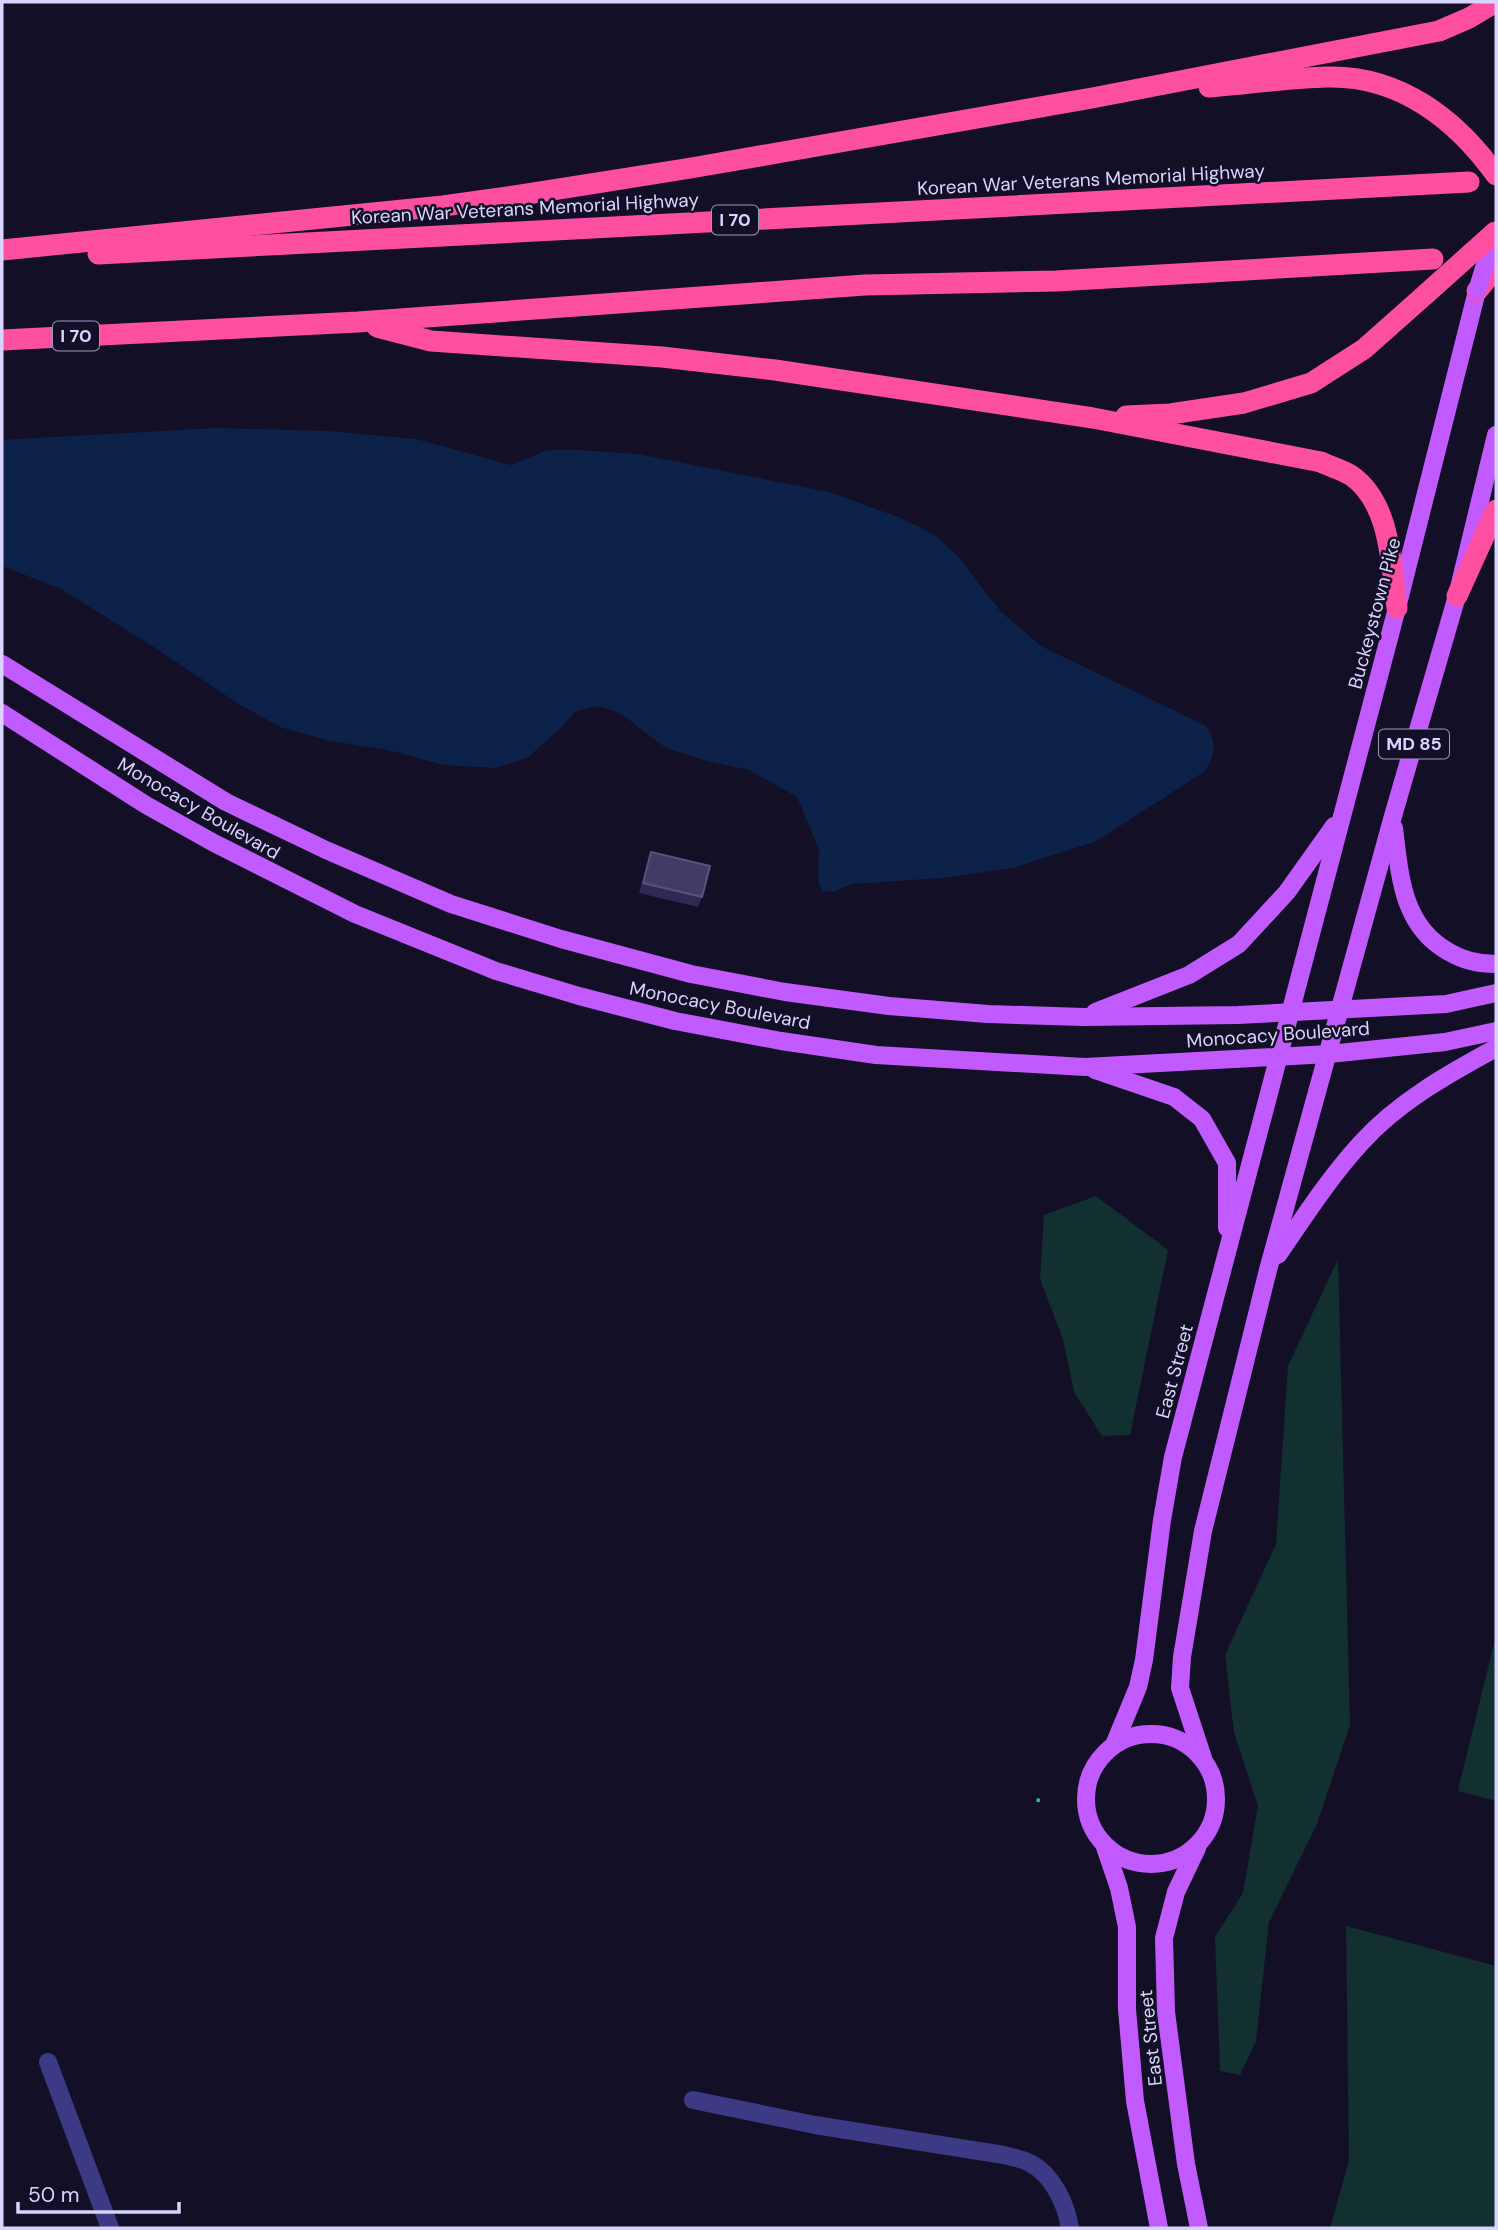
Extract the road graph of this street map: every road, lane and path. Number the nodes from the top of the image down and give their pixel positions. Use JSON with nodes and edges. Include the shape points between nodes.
{"nodes":[{"id":1,"x":1496,"y":2,"type":"edge"},
{"id":2,"x":1092,"y":98,"type":"junction"},
{"id":3,"x":1496,"y":174,"type":"edge"},
{"id":4,"x":1469,"y":182,"type":"dead end"},
{"id":5,"x":1496,"y":229,"type":"edge"},
{"id":6,"x":2,"y":250,"type":"edge"},
{"id":7,"x":2,"y":258,"type":"edge"},
{"id":8,"x":1433,"y":259,"type":"dead end"},
{"id":9,"x":1496,"y":268,"type":"edge"},
{"id":10,"x":1478,"y":291,"type":"junction"},
{"id":11,"x":358,"y":322,"type":"junction"},
{"id":12,"x":2,"y":340,"type":"edge"},
{"id":13,"x":1093,"y":418,"type":"junction"},
{"id":14,"x":1496,"y":435,"type":"edge"},
{"id":15,"x":1496,"y":510,"type":"edge"},
{"id":16,"x":1457,"y":596,"type":"junction"},
{"id":17,"x":1397,"y":608,"type":"junction"},
{"id":18,"x":2,"y":664,"type":"edge"},
{"id":19,"x":2,"y":713,"type":"edge"},
{"id":20,"x":1342,"y":814,"type":"junction"},
{"id":21,"x":1393,"y":816,"type":"junction"},
{"id":22,"x":1496,"y":964,"type":"edge"},
{"id":23,"x":1496,"y":993,"type":"edge"},
{"id":24,"x":1341,"y":1009,"type":"junction"},
{"id":25,"x":1290,"y":1011,"type":"junction"},
{"id":26,"x":1084,"y":1017,"type":"junction"},
{"id":27,"x":1496,"y":1031,"type":"edge"},
{"id":28,"x":1496,"y":1048,"type":"edge"},
{"id":29,"x":1329,"y":1054,"type":"junction"},
{"id":30,"x":1278,"y":1055,"type":"junction"},
{"id":31,"x":1085,"y":1067,"type":"junction"},
{"id":32,"x":1226,"y":1255,"type":"junction"},
{"id":33,"x":1269,"y":1270,"type":"junction"},
{"id":34,"x":1114,"y":1745,"type":"junction"},
{"id":35,"x":1203,"y":1758,"type":"junction"},
{"id":36,"x":1039,"y":1794,"type":"dead end"},
{"id":37,"x":1038,"y":1802,"type":"dead end"},
{"id":38,"x":1105,"y":1847,"type":"junction"},
{"id":39,"x":1197,"y":1848,"type":"junction"},
{"id":40,"x":48,"y":2062,"type":"dead end"},
{"id":41,"x":692,"y":2100,"type":"dead end"},
{"id":42,"x":110,"y":2228,"type":"edge"},
{"id":43,"x":1070,"y":2228,"type":"edge"},
{"id":44,"x":1159,"y":2228,"type":"edge"},
{"id":45,"x":1199,"y":2228,"type":"edge"}],
"edges":[{"from":1,"to":2,"type":"highway","via":[[1439,31]]},
{"from":2,"to":3,"type":"highway","via":[[1328,77],[1362,80],[1392,88],[1442,116]]},
{"from":2,"to":6,"type":"highway","via":[[456,204]]},
{"from":4,"to":7,"type":"highway","name":"Korean War Veterans Memorial Highway","number":"I 70"},
{"from":5,"to":10,"type":"main road","name":"Buckeystown Pike","number":"MD 85","bridge":true},
{"from":5,"to":13,"type":"highway","bridge":true,"via":[[1364,349],[1311,383],[1244,403],[1170,414]]},
{"from":8,"to":11,"type":"highway","number":"I 70","via":[[1056,281],[865,285]]},
{"from":9,"to":10,"type":"highway"},
{"from":10,"to":17,"type":"main road","name":"Buckeystown Pike","number":"MD 85"},
{"from":11,"to":12,"type":"highway","number":"I 70"},
{"from":11,"to":13,"type":"highway","via":[[431,341],[775,370]]},
{"from":13,"to":17,"type":"highway","via":[[1321,462],[1352,476],[1373,498],[1385,532]]},
{"from":14,"to":16,"type":"main road","number":"MD 85"},
{"from":15,"to":16,"type":"highway"},
{"from":16,"to":21,"type":"main road","number":"MD 85"},
{"from":17,"to":20,"type":"main road","name":"Buckeystown Pike","number":"MD 85"},
{"from":18,"to":26,"type":"main road","name":"Monocacy Boulevard","via":[[226,802],[451,904],[691,974],[785,992],[901,1007]]},
{"from":19,"to":31,"type":"main road","name":"Monocacy Boulevard","via":[[146,804],[265,871],[355,914],[496,971],[675,1021],[781,1041],[876,1055]]},
{"from":20,"to":25,"type":"main road","name":"Buckeystown Pike","number":"MD 85"},
{"from":20,"to":26,"type":"main road","via":[[1287,892],[1239,944],[1189,975]]},
{"from":21,"to":22,"type":"main road","via":[[1401,881],[1420,928],[1435,944],[1460,958]]},
{"from":21,"to":24,"type":"main road","number":"MD 85"},
{"from":23,"to":24,"type":"main road","name":"Monocacy Boulevard","via":[[1446,1004]]},
{"from":24,"to":25,"type":"main road","name":"Monocacy Boulevard"},
{"from":24,"to":29,"type":"main road","number":"MD 85"},
{"from":25,"to":26,"type":"main road","name":"Monocacy Boulevard"},
{"from":25,"to":30,"type":"main road","name":"East Street","number":"MD 85"},
{"from":27,"to":29,"type":"main road","name":"Monocacy Boulevard","via":[[1445,1042]]},
{"from":28,"to":33,"type":"main road","via":[[1406,1102],[1362,1141],[1322,1189]]},
{"from":29,"to":30,"type":"main road","name":"Monocacy Boulevard"},
{"from":29,"to":33,"type":"main road"},
{"from":30,"to":31,"type":"main road","name":"Monocacy Boulevard"},
{"from":30,"to":32,"type":"main road","name":"East Street"},
{"from":31,"to":32,"type":"main road","via":[[1174,1097],[1202,1119],[1227,1163]]},
{"from":32,"to":34,"type":"main road","name":"East Street","via":[[1173,1457],[1138,1687]]},
{"from":33,"to":35,"type":"main road","via":[[1203,1531],[1182,1657],[1180,1688]]},
{"from":34,"to":35,"type":"main road","via":[[1132,1736],[1154,1734],[1182,1741]]},
{"from":34,"to":38,"type":"main road","via":[[1097,1761],[1086,1787],[1086,1812]]},
{"from":35,"to":39,"type":"main road","via":[[1214,1779],[1217,1801],[1215,1818]]},
{"from":36,"to":37,"type":"path"},
{"from":38,"to":39,"type":"main road","via":[[1131,1862],[1156,1865],[1176,1861]]},
{"from":38,"to":44,"type":"main road","name":"East Street","via":[[1127,1927],[1127,2009],[1136,2101]]},
{"from":39,"to":45,"type":"main road","name":"East Street","via":[[1176,1892],[1164,1938],[1166,2012]]},
{"from":40,"to":42,"type":"lane"},
{"from":41,"to":43,"type":"lane","via":[[1004,2155],[1032,2164],[1051,2181]]}]}
